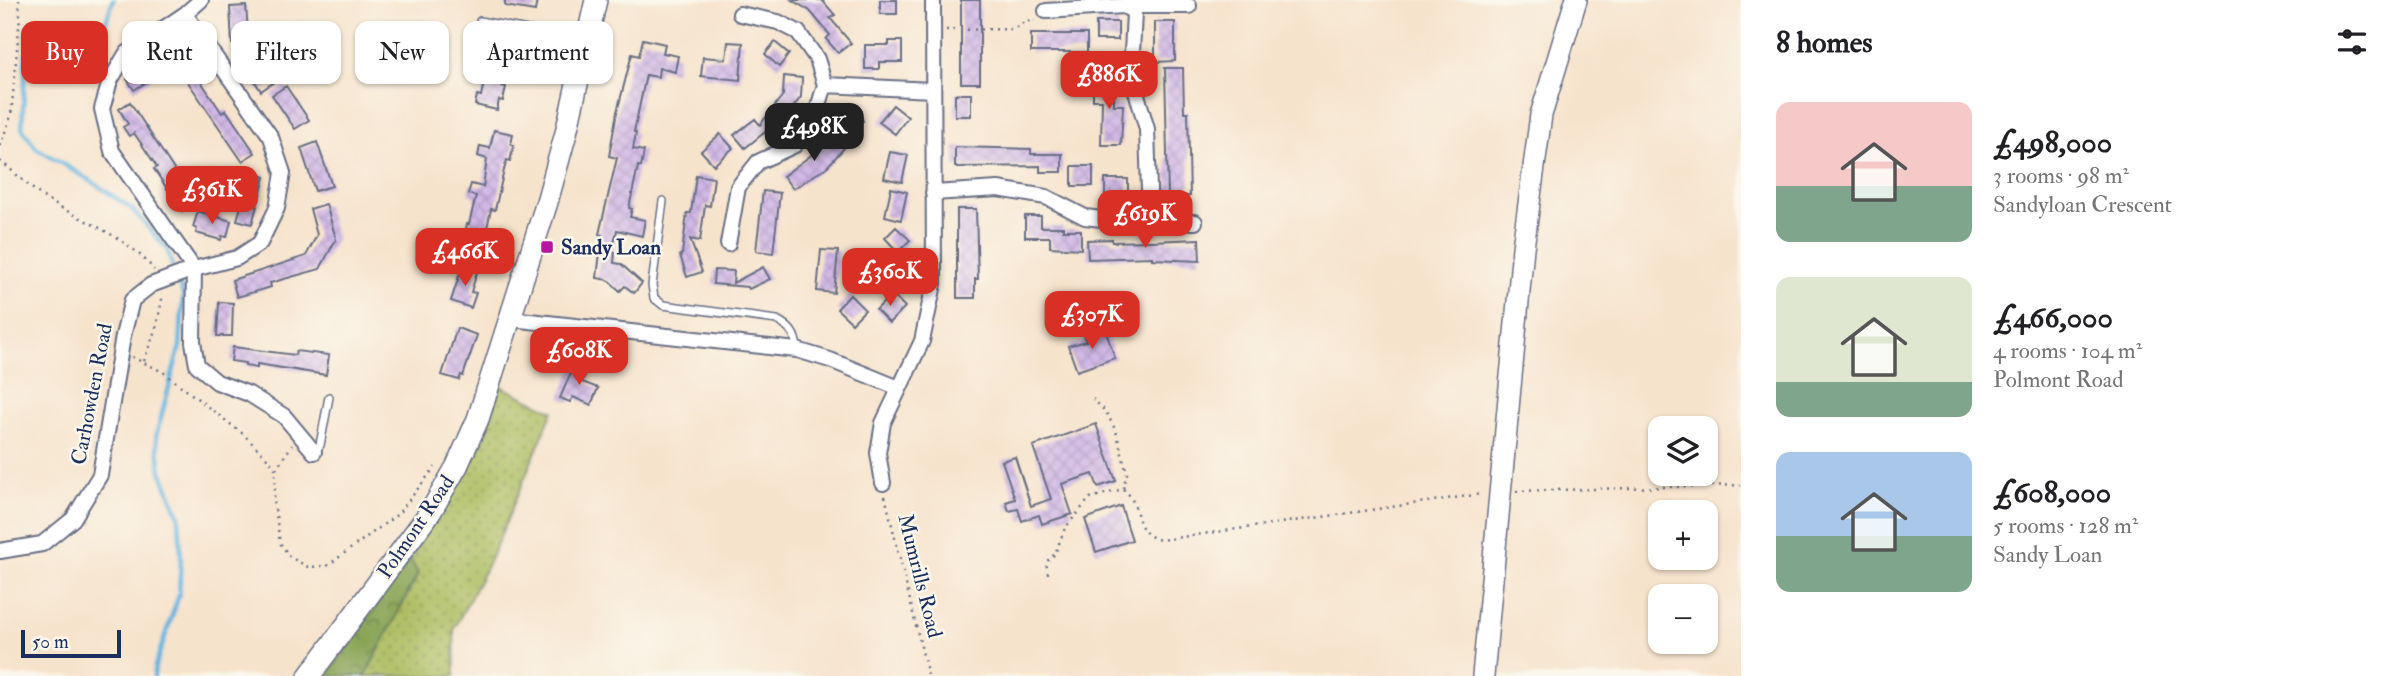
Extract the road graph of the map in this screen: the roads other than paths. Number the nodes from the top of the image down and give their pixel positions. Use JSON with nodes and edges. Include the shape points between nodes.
{"nodes":[{"id":1,"x":201,"y":0,"type":"edge"},
{"id":2,"x":596,"y":0,"type":"edge"},
{"id":3,"x":933,"y":0,"type":"edge"},
{"id":4,"x":1576,"y":0,"type":"edge"},
{"id":5,"x":1042,"y":6,"type":"edge"},
{"id":6,"x":1124,"y":6,"type":"junction"},
{"id":7,"x":1189,"y":6,"type":"dead end"},
{"id":8,"x":184,"y":14,"type":"junction"},
{"id":9,"x":740,"y":14,"type":"dead end"},
{"id":10,"x":591,"y":21,"type":"edge"},
{"id":11,"x":577,"y":84,"type":"edge"},
{"id":12,"x":825,"y":85,"type":"junction"},
{"id":13,"x":933,"y":90,"type":"junction"},
{"id":14,"x":933,"y":193,"type":"junction"},
{"id":15,"x":663,"y":201,"type":"dead end"},
{"id":16,"x":1150,"y":221,"type":"junction"},
{"id":17,"x":1195,"y":222,"type":"dead end"},
{"id":18,"x":728,"y":244,"type":"dead end"},
{"id":19,"x":194,"y":269,"type":"junction"},
{"id":20,"x":861,"y":276,"type":"dead end"},
{"id":21,"x":934,"y":284,"type":"junction"},
{"id":22,"x":511,"y":319,"type":"junction"},
{"id":23,"x":797,"y":350,"type":"junction"},
{"id":24,"x":899,"y":388,"type":"junction"},
{"id":25,"x":329,"y":397,"type":"dead end"},
{"id":26,"x":314,"y":452,"type":"joint"},
{"id":27,"x":883,"y":482,"type":"road end"},
{"id":28,"x":0,"y":551,"type":"edge"},
{"id":29,"x":309,"y":676,"type":"edge"},
{"id":30,"x":1483,"y":676,"type":"edge"}],
"edges":[{"from":1,"to":8,"type":"street"},
{"from":2,"to":10,"type":"main road","name":"Polmont Road"},
{"from":3,"to":13,"type":"street"},
{"from":4,"to":30,"type":"main road","via":[[1541,115],[1522,247]]},
{"from":5,"to":6,"type":"street"},
{"from":6,"to":7,"type":"street"},
{"from":6,"to":16,"type":"street","via":[[1134,12],[1131,74],[1147,130]]},
{"from":8,"to":19,"type":"street","via":[[126,54],[110,80],[102,109],[112,150]]},
{"from":8,"to":19,"type":"street","name":"Carhowden Road","via":[[271,137],[283,173],[277,208],[260,243],[237,258]]},
{"from":9,"to":12,"type":"street","via":[[778,22],[798,32],[817,59]]},
{"from":11,"to":22,"type":"main road","name":"Polmont Road"},
{"from":12,"to":13,"type":"street"},
{"from":12,"to":18,"type":"street","via":[[814,121],[795,145],[758,162],[737,187]]},
{"from":13,"to":14,"type":"street"},
{"from":14,"to":16,"type":"street","via":[[998,189],[1046,197],[1085,217]]},
{"from":14,"to":21,"type":"street"},
{"from":15,"to":23,"type":"lane","via":[[654,298],[663,305],[777,320],[796,336]]},
{"from":16,"to":17,"type":"street"},
{"from":19,"to":26,"type":"street","via":[[197,365],[217,382],[249,394],[284,416]]},
{"from":19,"to":28,"type":"street","name":"Carhowden Road","via":[[151,285],[132,300],[100,475],[73,519],[42,544]]},
{"from":20,"to":21,"type":"street"},
{"from":21,"to":24,"type":"street","via":[[922,341]]},
{"from":22,"to":23,"type":"street"},
{"from":22,"to":29,"type":"main road","name":"Polmont Road","via":[[478,419],[457,466],[431,511]]},
{"from":23,"to":24,"type":"street"},
{"from":24,"to":27,"type":"street","via":[[883,423],[878,453]]},
{"from":25,"to":26,"type":"lane","via":[[320,445]]}]}
